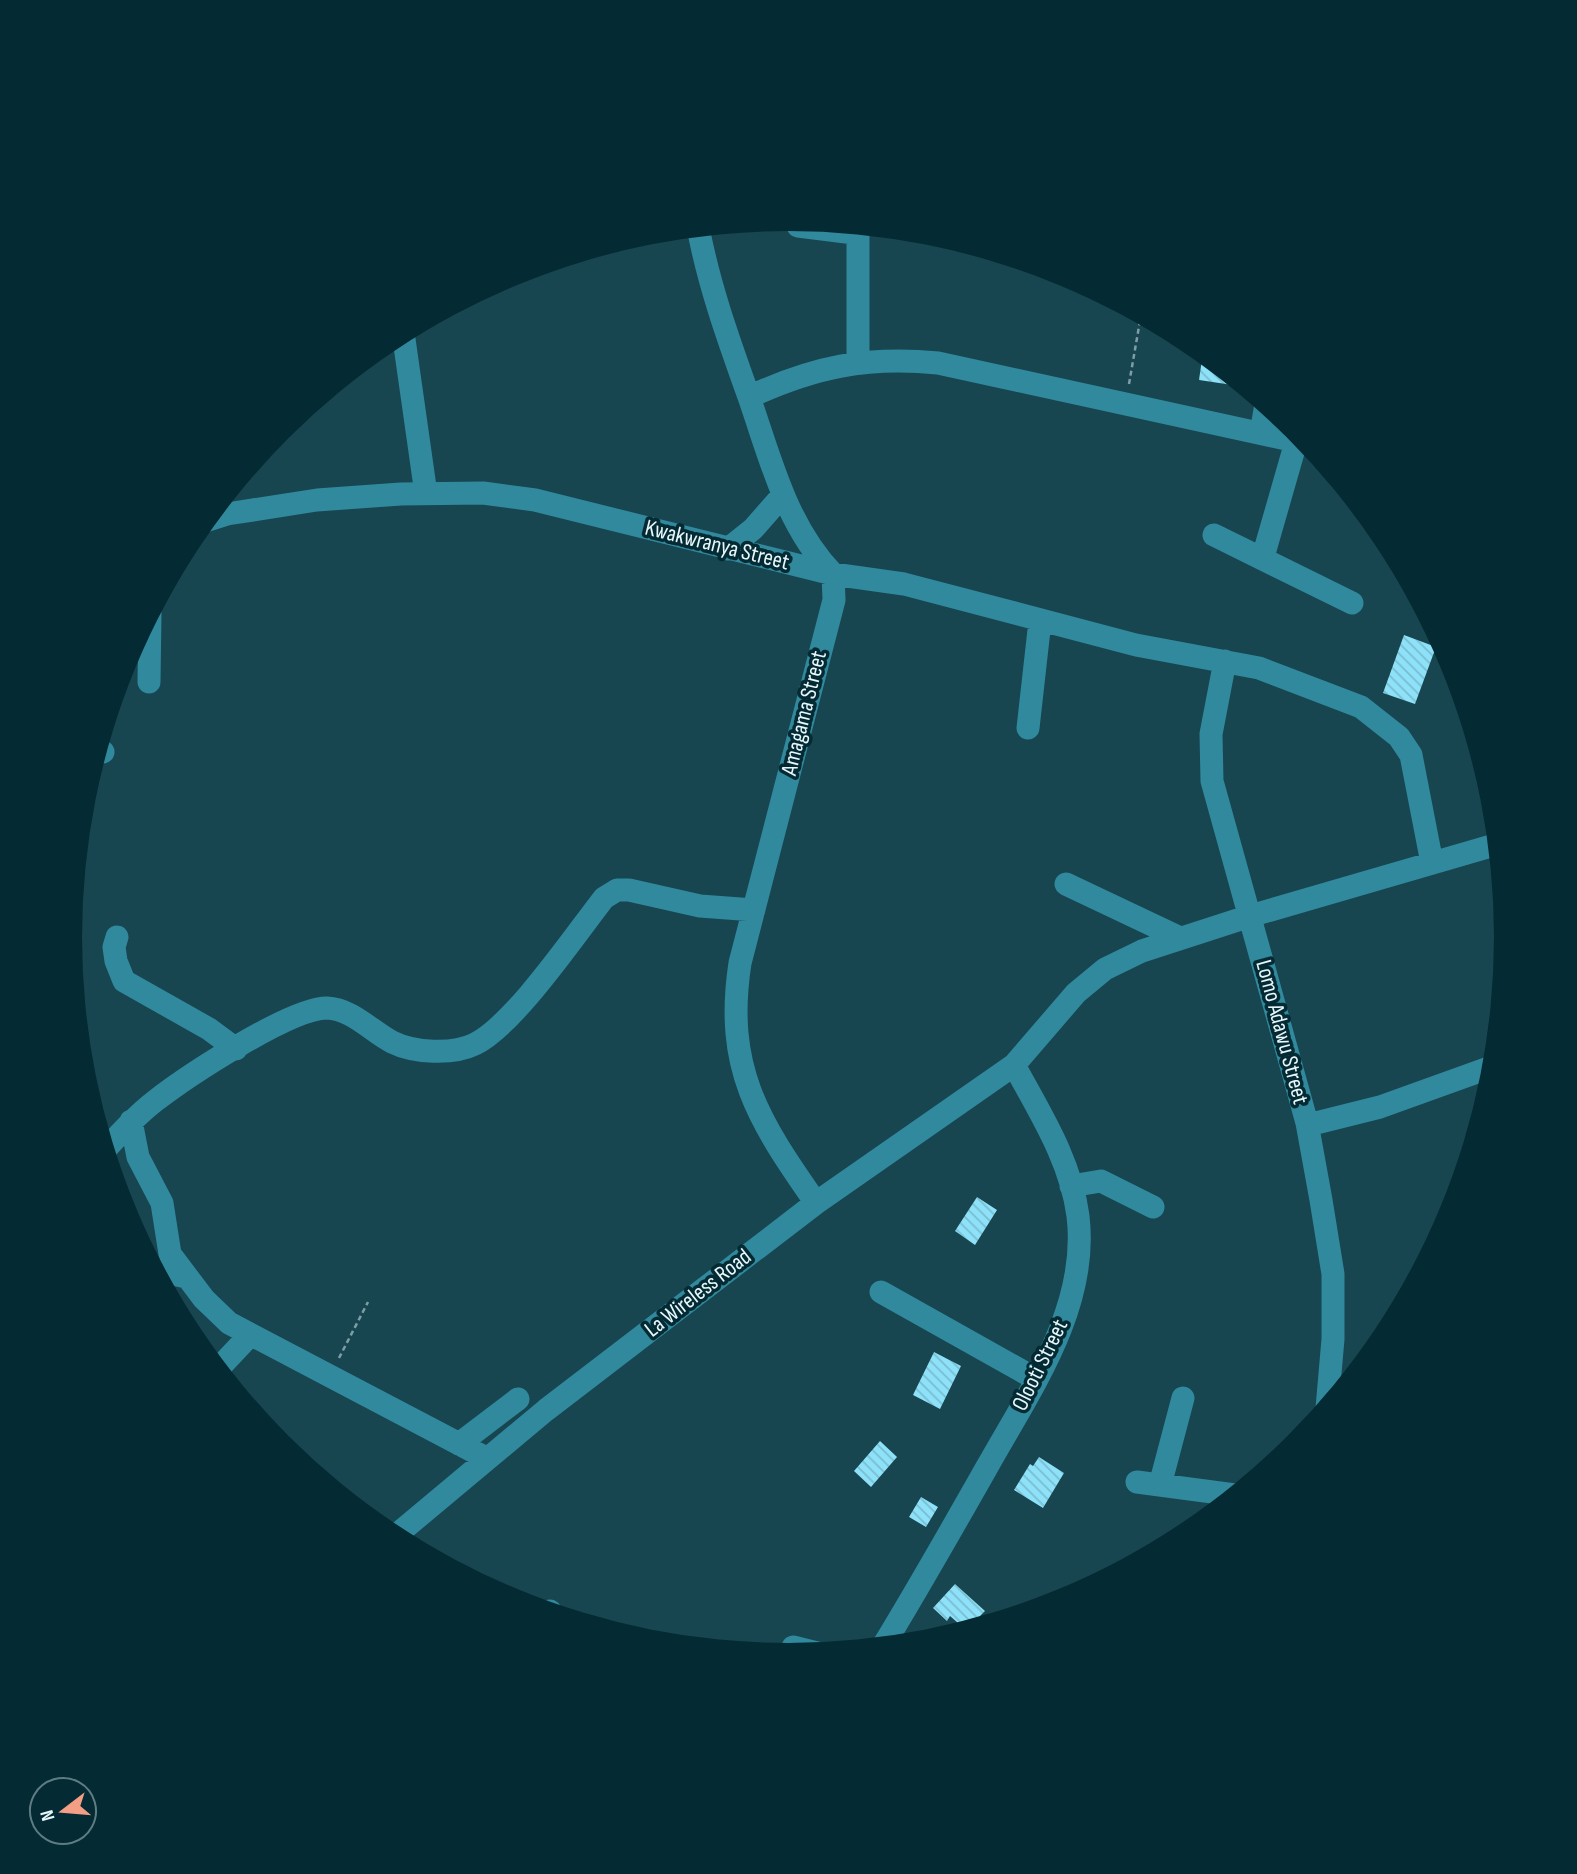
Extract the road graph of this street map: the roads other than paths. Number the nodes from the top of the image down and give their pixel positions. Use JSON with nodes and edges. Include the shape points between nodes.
{"nodes":[{"id":1,"x":834,"y":232,"type":"edge"},
{"id":2,"x":700,"y":237,"type":"edge"},
{"id":3,"x":405,"y":344,"type":"edge"},
{"id":4,"x":858,"y":362,"type":"junction"},
{"id":5,"x":749,"y":397,"type":"junction"},
{"id":6,"x":1264,"y":415,"type":"edge"},
{"id":7,"x":1261,"y":433,"type":"junction"},
{"id":8,"x":1290,"y":440,"type":"edge"},
{"id":9,"x":1300,"y":450,"type":"edge"},
{"id":10,"x":426,"y":494,"type":"junction"},
{"id":11,"x":782,"y":496,"type":"junction"},
{"id":12,"x":227,"y":509,"type":"edge"},
{"id":13,"x":1214,"y":535,"type":"dead end"},
{"id":14,"x":728,"y":549,"type":"junction"},
{"id":15,"x":1263,"y":557,"type":"junction"},
{"id":16,"x":833,"y":574,"type":"junction"},
{"id":17,"x":1352,"y":603,"type":"dead end"},
{"id":18,"x":1040,"y":621,"type":"junction"},
{"id":19,"x":150,"y":637,"type":"edge"},
{"id":20,"x":1225,"y":661,"type":"junction"},
{"id":21,"x":149,"y":682,"type":"dead end"},
{"id":22,"x":1028,"y":728,"type":"dead end"},
{"id":23,"x":1489,"y":847,"type":"edge"},
{"id":24,"x":1432,"y":863,"type":"junction"},
{"id":25,"x":1066,"y":884,"type":"dead end"},
{"id":26,"x":754,"y":910,"type":"junction"},
{"id":27,"x":1250,"y":916,"type":"junction"},
{"id":28,"x":117,"y":937,"type":"dead end"},
{"id":29,"x":1180,"y":938,"type":"junction"},
{"id":30,"x":236,"y":1049,"type":"junction"},
{"id":31,"x":1014,"y":1065,"type":"junction"},
{"id":32,"x":1482,"y":1070,"type":"edge"},
{"id":33,"x":131,"y":1121,"type":"junction"},
{"id":34,"x":1308,"y":1125,"type":"junction"},
{"id":35,"x":113,"y":1141,"type":"edge"},
{"id":36,"x":118,"y":1157,"type":"edge"},
{"id":37,"x":138,"y":1157,"type":"junction"},
{"id":38,"x":1072,"y":1186,"type":"junction"},
{"id":39,"x":816,"y":1203,"type":"junction"},
{"id":40,"x":1153,"y":1207,"type":"dead end"},
{"id":41,"x":168,"y":1273,"type":"edge"},
{"id":42,"x":186,"y":1277,"type":"junction"},
{"id":43,"x":881,"y":1292,"type":"dead end"},
{"id":44,"x":250,"y":1335,"type":"junction"},
{"id":45,"x":225,"y":1362,"type":"edge"},
{"id":46,"x":1037,"y":1379,"type":"junction"},
{"id":47,"x":1328,"y":1392,"type":"edge"},
{"id":48,"x":1183,"y":1398,"type":"dead end"},
{"id":49,"x":518,"y":1399,"type":"dead end"},
{"id":50,"x":459,"y":1444,"type":"junction"},
{"id":51,"x":486,"y":1458,"type":"junction"},
{"id":52,"x":1137,"y":1482,"type":"dead end"},
{"id":53,"x":1160,"y":1485,"type":"junction"},
{"id":54,"x":1223,"y":1493,"type":"edge"},
{"id":55,"x":404,"y":1529,"type":"edge"},
{"id":56,"x":889,"y":1636,"type":"edge"}],
"edges":[{"from":1,"to":4,"type":"street","via":[[858,236]]},
{"from":2,"to":5,"type":"street","via":[[723,326]]},
{"from":3,"to":10,"type":"street"},
{"from":4,"to":5,"type":"street","via":[[812,371]]},
{"from":4,"to":7,"type":"street","via":[[938,363]]},
{"from":5,"to":11,"type":"street"},
{"from":6,"to":7,"type":"street"},
{"from":7,"to":8,"type":"street"},
{"from":9,"to":15,"type":"street"},
{"from":10,"to":12,"type":"street","name":"Kwakwranya Street"},
{"from":10,"to":14,"type":"street","name":"Kwakwranya Street","via":[[483,493],[535,500]]},
{"from":11,"to":14,"type":"street"},
{"from":11,"to":16,"type":"street","via":[[812,552]]},
{"from":13,"to":15,"type":"street"},
{"from":14,"to":16,"type":"street","name":"Kwakwranya Street"},
{"from":15,"to":17,"type":"street"},
{"from":16,"to":18,"type":"street","name":"Kwakwranya Street","via":[[904,584]]},
{"from":16,"to":26,"type":"street","name":"Amagama Street","via":[[834,600]]},
{"from":18,"to":20,"type":"street","name":"Kwakwranya Street","via":[[1156,650]]},
{"from":18,"to":22,"type":"street"},
{"from":19,"to":21,"type":"street"},
{"from":20,"to":24,"type":"street","name":"Kwakwranya Street","via":[[1259,668],[1350,701],[1399,737],[1411,755]]},
{"from":20,"to":27,"type":"street","name":"Lomo Adawu Street","via":[[1211,734],[1212,781]]},
{"from":23,"to":24,"type":"street","name":"La Wireless Road"},
{"from":24,"to":27,"type":"street","name":"La Wireless Road"},
{"from":25,"to":29,"type":"street"},
{"from":26,"to":30,"type":"street","via":[[700,906],[629,890],[610,894],[493,1032],[462,1049],[403,1046],[350,1015],[326,1008],[276,1025]]},
{"from":26,"to":39,"type":"street","name":"Amagama Street","via":[[734,1003],[737,1050],[761,1116]]},
{"from":27,"to":29,"type":"street","name":"La Wireless Road"},
{"from":27,"to":34,"type":"street","name":"Lomo Adawu Street"},
{"from":28,"to":30,"type":"street","via":[[116,961],[124,981]]},
{"from":29,"to":31,"type":"street","name":"La Wireless Road","via":[[1105,969],[1076,993]]},
{"from":30,"to":33,"type":"street"},
{"from":31,"to":38,"type":"street","name":"Olooti Street","via":[[1056,1144]]},
{"from":31,"to":39,"type":"street","name":"La Wireless Road"},
{"from":32,"to":34,"type":"street","via":[[1380,1107]]},
{"from":33,"to":35,"type":"street"},
{"from":33,"to":37,"type":"street"},
{"from":34,"to":47,"type":"street","name":"Lomo Adawu Street","via":[[1333,1274]]},
{"from":36,"to":37,"type":"street"},
{"from":37,"to":42,"type":"street","via":[[162,1203],[170,1254]]},
{"from":38,"to":40,"type":"street","via":[[1101,1181]]},
{"from":38,"to":46,"type":"street","name":"Olooti Street","via":[[1078,1216],[1075,1280],[1062,1328]]},
{"from":39,"to":51,"type":"street","name":"La Wireless Road"},
{"from":41,"to":42,"type":"street"},
{"from":42,"to":44,"type":"street","via":[[229,1324]]},
{"from":43,"to":46,"type":"street"},
{"from":44,"to":45,"type":"street"},
{"from":44,"to":50,"type":"street"},
{"from":46,"to":56,"type":"street","name":"Olooti Street"},
{"from":48,"to":53,"type":"street"},
{"from":49,"to":50,"type":"street"},
{"from":50,"to":51,"type":"street"},
{"from":51,"to":55,"type":"street","name":"La Wireless Road"},
{"from":52,"to":53,"type":"street"},
{"from":53,"to":54,"type":"street"}]}
